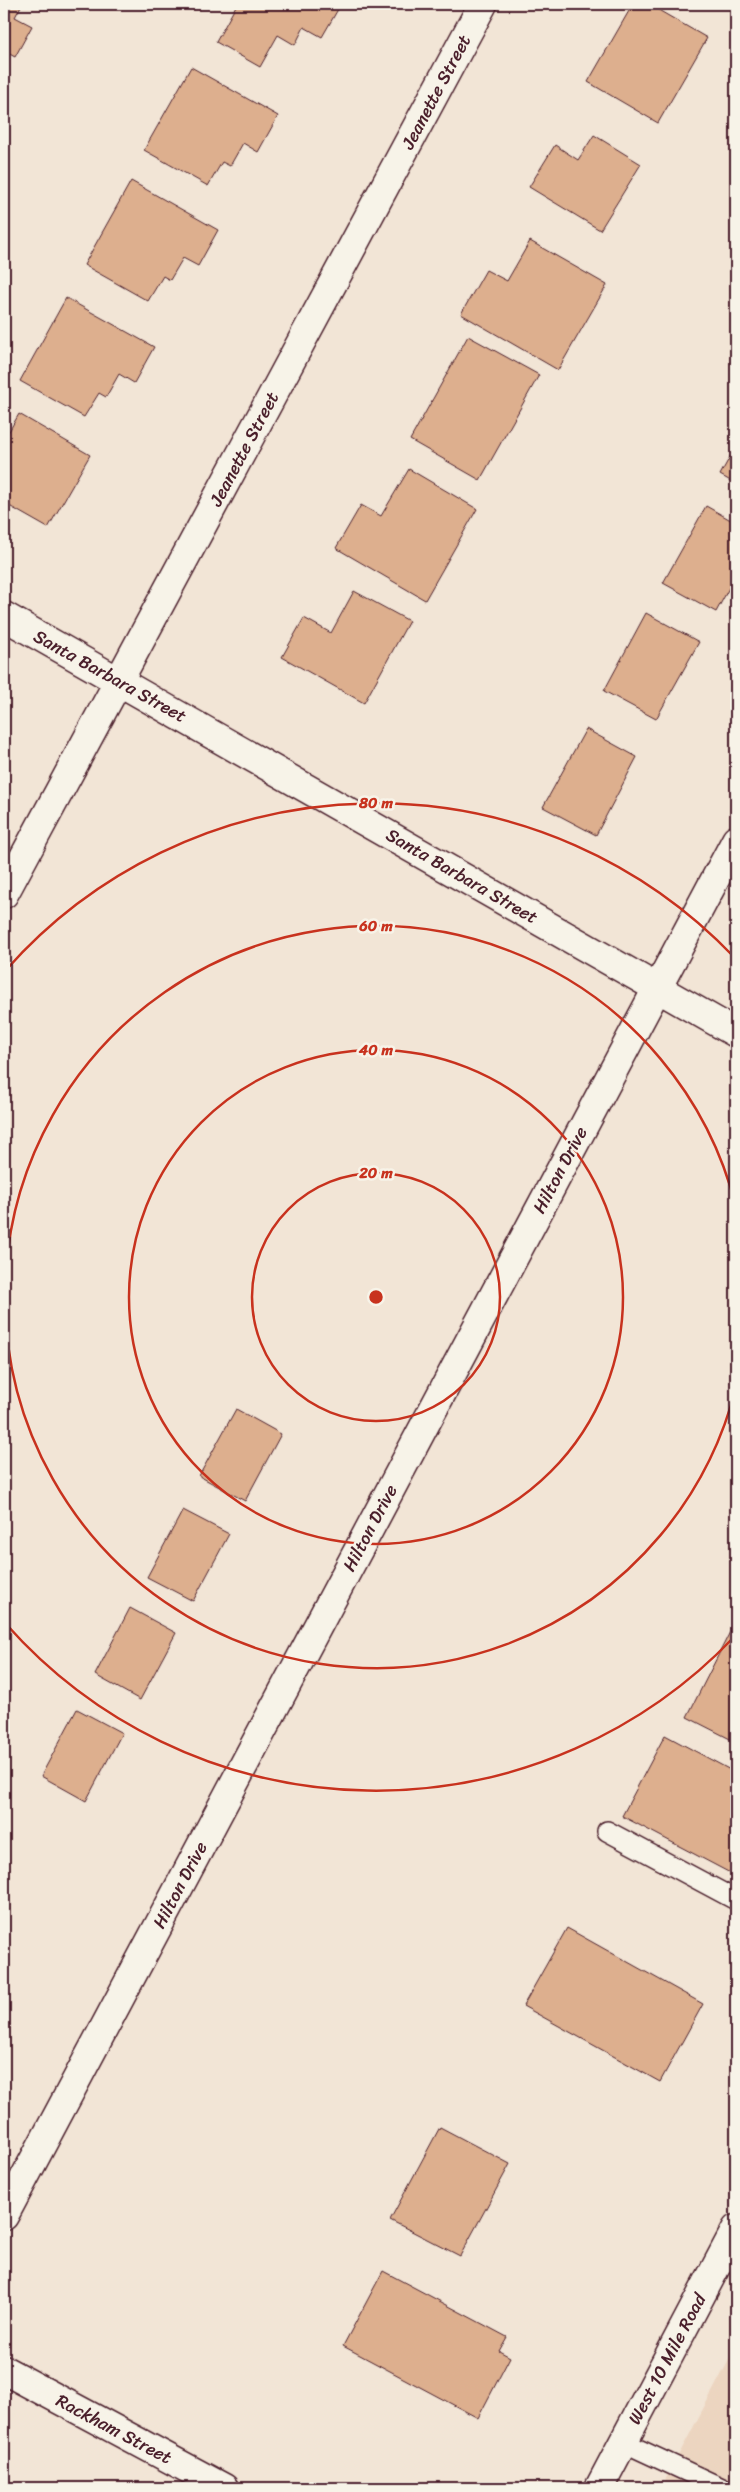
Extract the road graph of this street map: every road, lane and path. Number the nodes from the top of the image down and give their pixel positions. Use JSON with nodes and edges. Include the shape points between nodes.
{"nodes":[{"id":1,"x":483,"y":4,"type":"edge"},
{"id":2,"x":4,"y":616,"type":"edge"},
{"id":3,"x":119,"y":680,"type":"junction"},
{"id":4,"x":736,"y":840,"type":"edge"},
{"id":5,"x":4,"y":894,"type":"edge"},
{"id":6,"x":657,"y":987,"type":"junction"},
{"id":7,"x":736,"y":1033,"type":"edge"},
{"id":8,"x":607,"y":1831,"type":"dead end"},
{"id":9,"x":736,"y":1900,"type":"edge"},
{"id":10,"x":4,"y":2216,"type":"edge"},
{"id":11,"x":736,"y":2229,"type":"edge"},
{"id":12,"x":4,"y":2370,"type":"edge"},
{"id":13,"x":623,"y":2442,"type":"junction"},
{"id":14,"x":224,"y":2488,"type":"edge"},
{"id":15,"x":599,"y":2488,"type":"edge"},
{"id":16,"x":722,"y":2488,"type":"edge"}],
"edges":[{"from":1,"to":3,"type":"street","name":"Jeanette Street"},
{"from":2,"to":3,"type":"street","name":"Santa Barbara Street"},
{"from":3,"to":5,"type":"street","name":"Jeanette Street"},
{"from":3,"to":6,"type":"street","name":"Santa Barbara Street"},
{"from":4,"to":6,"type":"street","name":"Hilton Drive"},
{"from":6,"to":7,"type":"street","name":"Santa Barbara Street"},
{"from":6,"to":10,"type":"street","name":"Hilton Drive"},
{"from":8,"to":9,"type":"lane"},
{"from":11,"to":13,"type":"street","name":"West 10 Mile Road"},
{"from":12,"to":14,"type":"street","name":"Rackham Street"},
{"from":13,"to":15,"type":"street","name":"West 10 Mile Road"},
{"from":13,"to":16,"type":"lane"}]}
